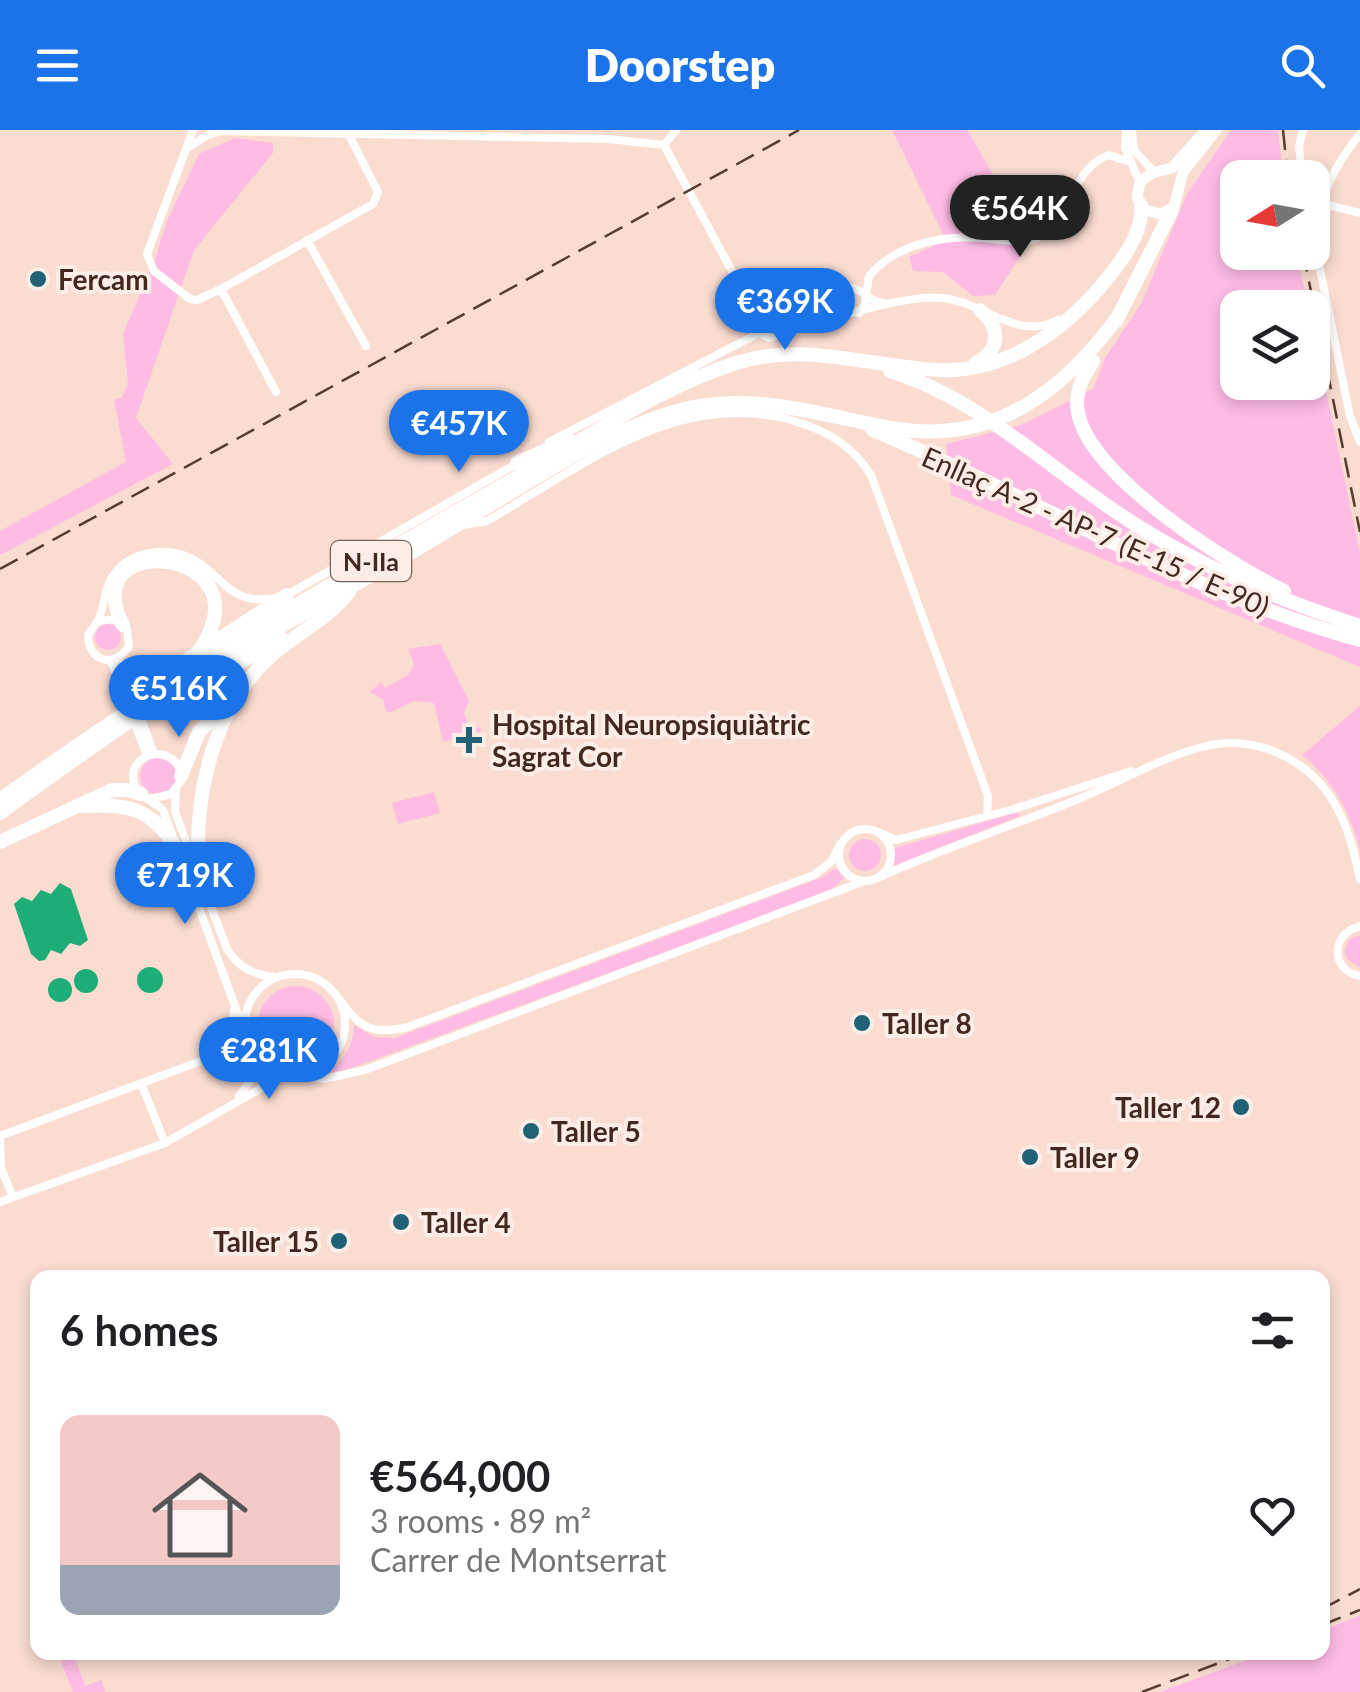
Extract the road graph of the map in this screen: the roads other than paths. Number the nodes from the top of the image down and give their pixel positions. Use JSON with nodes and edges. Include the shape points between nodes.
{"nodes":[{"id":1,"x":193,"y":130,"type":"edge"},
{"id":2,"x":221,"y":130,"type":"edge"},
{"id":3,"x":245,"y":130,"type":"edge"},
{"id":4,"x":676,"y":130,"type":"edge"},
{"id":5,"x":1129,"y":130,"type":"edge"},
{"id":6,"x":1206,"y":130,"type":"edge"},
{"id":7,"x":1216,"y":130,"type":"edge"},
{"id":8,"x":1302,"y":130,"type":"edge"},
{"id":9,"x":205,"y":132,"type":"edge"},
{"id":10,"x":1360,"y":134,"type":"edge"},
{"id":11,"x":349,"y":135,"type":"junction"},
{"id":12,"x":664,"y":144,"type":"junction"},
{"id":13,"x":186,"y":149,"type":"junction"},
{"id":14,"x":1300,"y":160,"type":"edge"},
{"id":15,"x":1130,"y":162,"type":"junction"},
{"id":16,"x":1158,"y":173,"type":"junction"},
{"id":17,"x":1330,"y":178,"type":"edge"},
{"id":18,"x":1140,"y":183,"type":"junction"},
{"id":19,"x":1178,"y":189,"type":"junction"},
{"id":20,"x":1330,"y":205,"type":"edge"},
{"id":21,"x":1141,"y":206,"type":"junction"},
{"id":22,"x":1172,"y":210,"type":"junction"},
{"id":23,"x":1360,"y":214,"type":"edge"},
{"id":24,"x":306,"y":240,"type":"junction"},
{"id":25,"x":1321,"y":270,"type":"edge"},
{"id":26,"x":222,"y":288,"type":"junction"},
{"id":27,"x":866,"y":296,"type":"junction"},
{"id":28,"x":747,"y":298,"type":"junction"},
{"id":29,"x":1085,"y":303,"type":"junction"},
{"id":30,"x":894,"y":304,"type":"junction"},
{"id":31,"x":980,"y":310,"type":"junction"},
{"id":32,"x":859,"y":314,"type":"junction"},
{"id":33,"x":767,"y":315,"type":"junction"},
{"id":34,"x":1120,"y":315,"type":"junction"},
{"id":35,"x":780,"y":321,"type":"junction"},
{"id":36,"x":758,"y":329,"type":"junction"},
{"id":37,"x":779,"y":332,"type":"junction"},
{"id":38,"x":366,"y":346,"type":"dead end"},
{"id":39,"x":966,"y":369,"type":"junction"},
{"id":40,"x":720,"y":370,"type":"junction"},
{"id":41,"x":276,"y":392,"type":"dead end"},
{"id":42,"x":835,"y":415,"type":"junction"},
{"id":43,"x":621,"y":419,"type":"junction"},
{"id":44,"x":1360,"y":442,"type":"edge"},
{"id":45,"x":516,"y":463,"type":"junction"},
{"id":46,"x":454,"y":526,"type":"junction"},
{"id":47,"x":353,"y":586,"type":"junction"},
{"id":48,"x":287,"y":595,"type":"junction"},
{"id":49,"x":99,"y":621,"type":"junction"},
{"id":50,"x":317,"y":622,"type":"junction"},
{"id":51,"x":1354,"y":624,"type":"edge"},
{"id":52,"x":123,"y":625,"type":"junction"},
{"id":53,"x":1360,"y":640,"type":"edge"},
{"id":54,"x":198,"y":652,"type":"junction"},
{"id":55,"x":115,"y":660,"type":"junction"},
{"id":56,"x":248,"y":681,"type":"junction"},
{"id":57,"x":158,"y":702,"type":"junction"},
{"id":58,"x":124,"y":711,"type":"junction"},
{"id":59,"x":151,"y":755,"type":"junction"},
{"id":60,"x":1150,"y":766,"type":"junction"},
{"id":61,"x":179,"y":783,"type":"junction"},
{"id":62,"x":146,"y":797,"type":"junction"},
{"id":63,"x":0,"y":800,"type":"edge"},
{"id":64,"x":82,"y":806,"type":"junction"},
{"id":65,"x":0,"y":813,"type":"edge"},
{"id":66,"x":986,"y":816,"type":"junction"},
{"id":67,"x":878,"y":832,"type":"junction"},
{"id":68,"x":0,"y":842,"type":"edge"},
{"id":69,"x":840,"y":844,"type":"junction"},
{"id":70,"x":176,"y":847,"type":"junction"},
{"id":71,"x":199,"y":874,"type":"junction"},
{"id":72,"x":878,"y":878,"type":"junction"},
{"id":73,"x":1360,"y":879,"type":"edge"},
{"id":74,"x":862,"y":882,"type":"junction"},
{"id":75,"x":1360,"y":918,"type":"edge"},
{"id":76,"x":1360,"y":926,"type":"edge"},
{"id":77,"x":1346,"y":932,"type":"junction"},
{"id":78,"x":1360,"y":976,"type":"edge"},
{"id":79,"x":276,"y":977,"type":"junction"},
{"id":80,"x":336,"y":995,"type":"junction"},
{"id":81,"x":234,"y":1004,"type":"junction"},
{"id":82,"x":248,"y":1041,"type":"junction"},
{"id":83,"x":291,"y":1074,"type":"junction"},
{"id":84,"x":141,"y":1083,"type":"junction"},
{"id":85,"x":237,"y":1100,"type":"junction"},
{"id":86,"x":0,"y":1138,"type":"edge"},
{"id":87,"x":165,"y":1142,"type":"junction"},
{"id":88,"x":13,"y":1197,"type":"junction"},
{"id":89,"x":0,"y":1202,"type":"edge"}],
"edges":[{"from":1,"to":13,"type":"street"},
{"from":2,"to":3,"type":"street"},
{"from":2,"to":9,"type":"street"},
{"from":3,"to":11,"type":"street"},
{"from":4,"to":12,"type":"street"},
{"from":5,"to":15,"type":"street","via":[[1124,140]]},
{"from":5,"to":16,"type":"street","via":[[1134,150]]},
{"from":6,"to":16,"type":"main road","via":[[1172,168]]},
{"from":7,"to":19,"type":"main road","number":"N-IIa","via":[[1188,163]]},
{"from":8,"to":14,"type":"street"},
{"from":9,"to":13,"type":"street"},
{"from":10,"to":17,"type":"street"},
{"from":11,"to":12,"type":"street"},
{"from":11,"to":24,"type":"street","via":[[377,198]]},
{"from":12,"to":28,"type":"street"},
{"from":13,"to":26,"type":"street","via":[[148,260],[190,300]]},
{"from":15,"to":18,"type":"street"},
{"from":15,"to":27,"type":"street","via":[[1109,155],[1091,166],[1036,239],[954,236],[923,243],[875,269]]},
{"from":16,"to":18,"type":"main road"},
{"from":16,"to":19,"type":"main road"},
{"from":18,"to":21,"type":"main road","number":"N-IIa"},
{"from":19,"to":22,"type":"main road","number":"N-IIa"},
{"from":20,"to":23,"type":"street"},
{"from":21,"to":22,"type":"main road","via":[[1156,214]]},
{"from":21,"to":29,"type":"highway","number":"N-IIa","via":[[1133,239]]},
{"from":22,"to":34,"type":"highway","number":"N-IIa"},
{"from":24,"to":26,"type":"street"},
{"from":24,"to":38,"type":"street"},
{"from":25,"to":44,"type":"street"},
{"from":26,"to":41,"type":"street"},
{"from":27,"to":30,"type":"street"},
{"from":27,"to":32,"type":"street"},
{"from":27,"to":35,"type":"street","via":[[844,288],[796,319]]},
{"from":28,"to":33,"type":"street"},
{"from":28,"to":36,"type":"street"},
{"from":29,"to":31,"type":"street","via":[[1038,328]]},
{"from":29,"to":39,"type":"highway","number":"N-IIa","via":[[1028,348]]},
{"from":30,"to":31,"type":"street","via":[[941,298]]},
{"from":30,"to":32,"type":"street"},
{"from":31,"to":39,"type":"highway","via":[[993,324],[996,341],[988,356]]},
{"from":32,"to":37,"type":"street"},
{"from":33,"to":35,"type":"street"},
{"from":33,"to":36,"type":"street"},
{"from":34,"to":42,"type":"highway","number":"N-IIa","via":[[1070,375],[1012,413],[967,427],[914,431]]},
{"from":34,"to":51,"type":"highway","via":[[1080,384],[1076,398],[1085,434],[1130,485],[1202,543]]},
{"from":35,"to":37,"type":"street"},
{"from":36,"to":37,"type":"street","via":[[770,338]]},
{"from":36,"to":45,"type":"street"},
{"from":39,"to":40,"type":"highway","number":"N-IIa","via":[[800,354]]},
{"from":40,"to":43,"type":"highway","number":"N-IIa"},
{"from":40,"to":51,"type":"highway","name":"Enllaç A-2 - AP-7 (E-15 / E-90)","via":[[824,361],[923,382],[964,402],[1135,524],[1209,568]]},
{"from":42,"to":46,"type":"highway","number":"N-IIa","via":[[748,402],[674,412],[624,432]]},
{"from":42,"to":53,"type":"highway","name":"Enllaç A-2 - AP-7 (E-15 / E-90)","via":[[1148,560]]},
{"from":43,"to":45,"type":"highway"},
{"from":43,"to":58,"type":"highway","number":"N-IIa"},
{"from":45,"to":48,"type":"street"},
{"from":46,"to":47,"type":"highway","number":"N-IIa"},
{"from":46,"to":66,"type":"street","via":[[487,521],[628,440],[678,419],[735,413],[820,430],[850,448],[871,475],[988,796]]},
{"from":47,"to":50,"type":"highway"},
{"from":47,"to":57,"type":"highway","number":"N-IIa"},
{"from":48,"to":49,"type":"street","via":[[249,599],[200,563],[157,552],[141,555],[113,576]]},
{"from":48,"to":54,"type":"highway"},
{"from":49,"to":52,"type":"street"},
{"from":49,"to":55,"type":"street","via":[[88,644],[98,658]]},
{"from":50,"to":56,"type":"highway"},
{"from":50,"to":57,"type":"highway"},
{"from":52,"to":54,"type":"highway","via":[[113,604],[122,576],[146,562],[176,562],[203,580],[213,601],[212,626]]},
{"from":52,"to":55,"type":"street","via":[[129,646]]},
{"from":54,"to":58,"type":"highway"},
{"from":55,"to":59,"type":"street"},
{"from":56,"to":61,"type":"highway","via":[[200,732]]},
{"from":56,"to":71,"type":"highway","via":[[210,760],[198,826]]},
{"from":57,"to":65,"type":"highway","number":"N-IIa"},
{"from":58,"to":63,"type":"highway","number":"N-IIa"},
{"from":59,"to":61,"type":"street","via":[[173,758]]},
{"from":59,"to":62,"type":"street","via":[[134,771]]},
{"from":60,"to":66,"type":"street"},
{"from":60,"to":72,"type":"street"},
{"from":60,"to":73,"type":"street","via":[[1220,744],[1255,745],[1290,758],[1339,810]]},
{"from":61,"to":62,"type":"street","via":[[165,798]]},
{"from":61,"to":71,"type":"street","via":[[175,812]]},
{"from":62,"to":64,"type":"highway","via":[[112,790]]},
{"from":62,"to":70,"type":"street","via":[[163,810]]},
{"from":64,"to":68,"type":"highway"},
{"from":64,"to":70,"type":"highway","via":[[138,810]]},
{"from":66,"to":67,"type":"street","via":[[896,840]]},
{"from":67,"to":69,"type":"street","via":[[852,831]]},
{"from":67,"to":72,"type":"street","via":[[891,856]]},
{"from":69,"to":74,"type":"street","via":[[842,868]]},
{"from":69,"to":80,"type":"street","via":[[814,875],[408,1027],[366,1028]]},
{"from":70,"to":81,"type":"street"},
{"from":71,"to":79,"type":"street","via":[[234,960]]},
{"from":72,"to":74,"type":"street"},
{"from":74,"to":83,"type":"street","via":[[364,1070],[324,1079]]},
{"from":75,"to":77,"type":"street"},
{"from":76,"to":77,"type":"street"},
{"from":77,"to":78,"type":"street","via":[[1337,955],[1345,970]]},
{"from":79,"to":80,"type":"street","via":[[309,976]]},
{"from":79,"to":82,"type":"street","via":[[246,1011]]},
{"from":80,"to":83,"type":"street","via":[[345,1025],[336,1053],[314,1071]]},
{"from":81,"to":82,"type":"street"},
{"from":81,"to":84,"type":"street","via":[[224,1049]]},
{"from":82,"to":83,"type":"street","via":[[269,1067]]},
{"from":82,"to":85,"type":"street","via":[[250,1081]]},
{"from":83,"to":85,"type":"street"},
{"from":84,"to":86,"type":"street"},
{"from":84,"to":87,"type":"street"},
{"from":85,"to":87,"type":"street"},
{"from":86,"to":88,"type":"street","via":[[1,1168]]},
{"from":87,"to":88,"type":"street"},
{"from":88,"to":89,"type":"street"}]}
